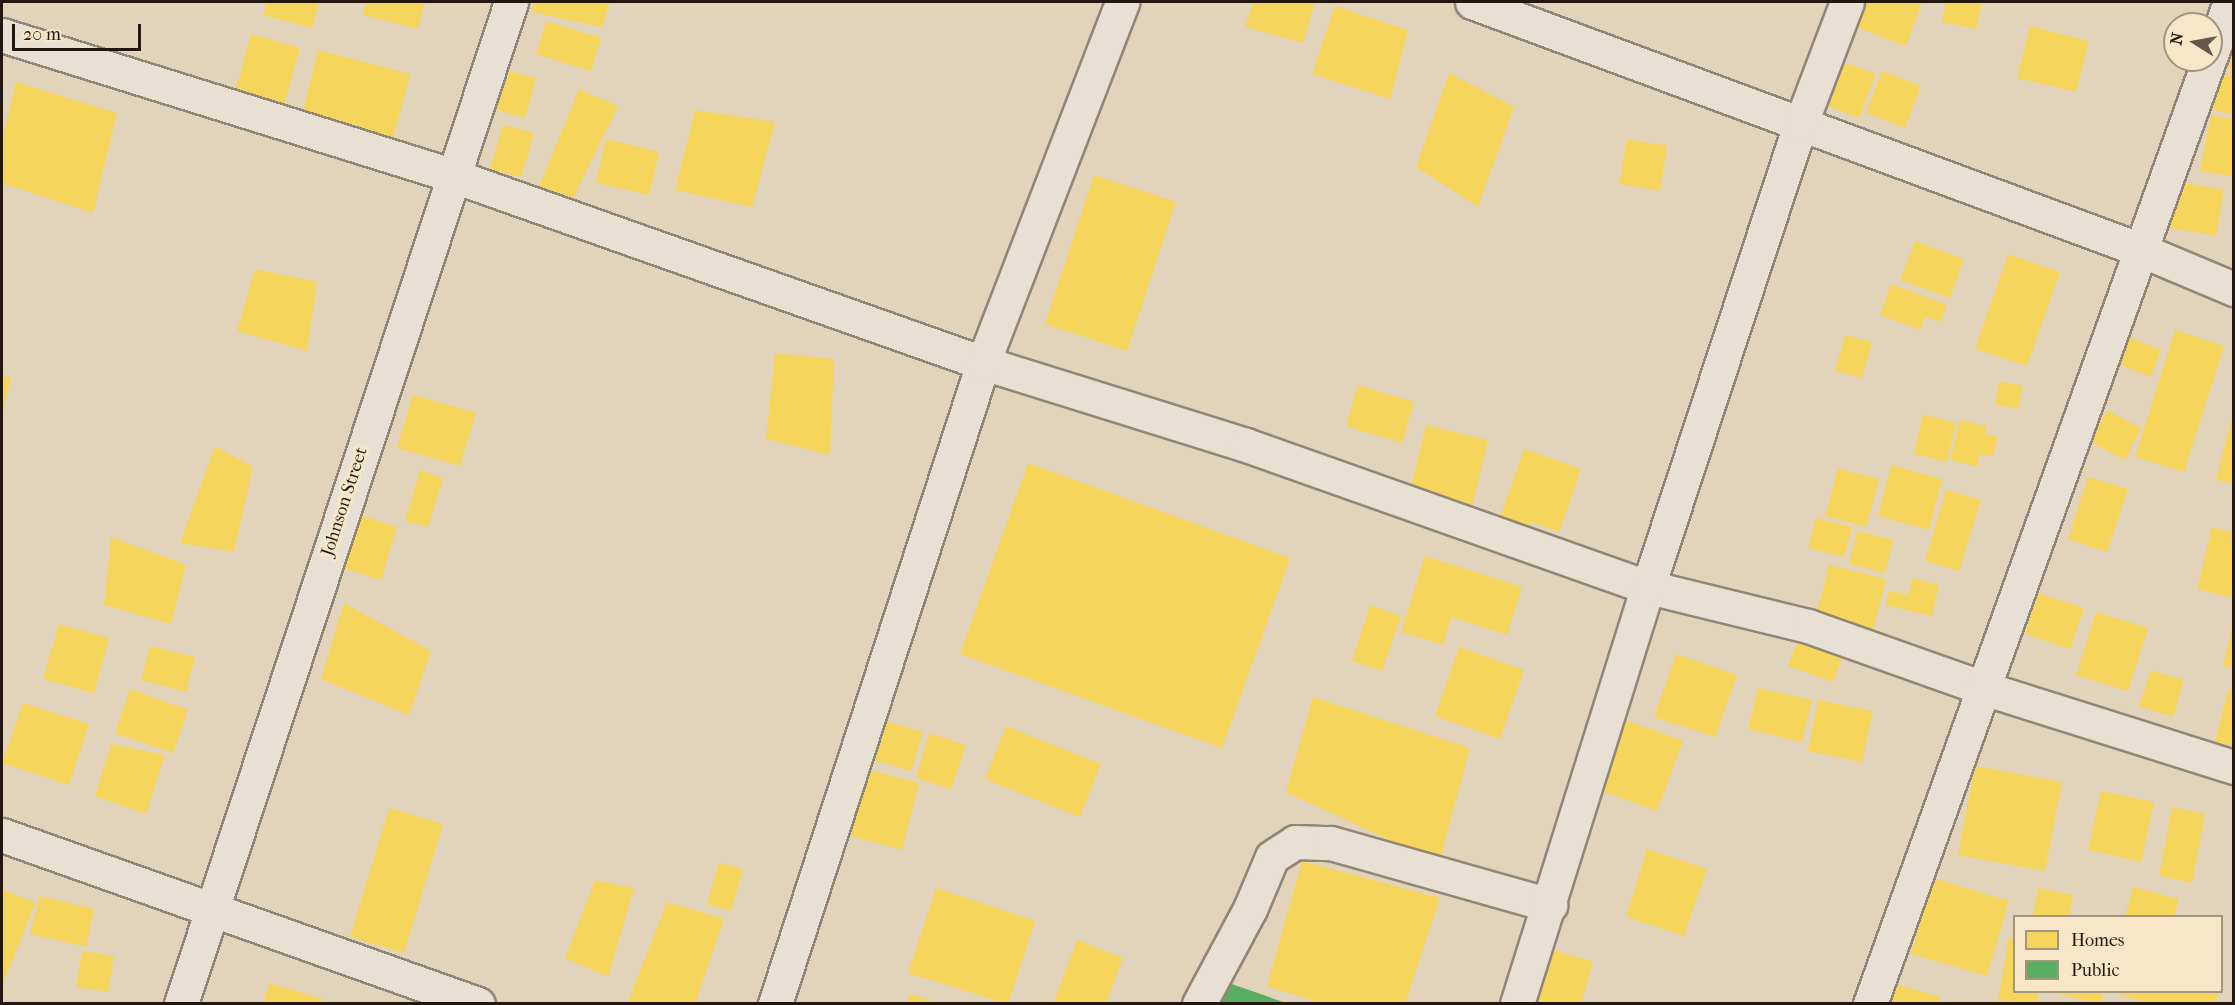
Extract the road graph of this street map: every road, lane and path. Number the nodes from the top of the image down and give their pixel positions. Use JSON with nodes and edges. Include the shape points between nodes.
{"nodes":[{"id":1,"x":511,"y":2,"type":"edge"},
{"id":2,"x":1122,"y":2,"type":"edge"},
{"id":3,"x":1472,"y":2,"type":"edge"},
{"id":4,"x":1847,"y":2,"type":"edge"},
{"id":5,"x":2230,"y":2,"type":"edge"},
{"id":6,"x":2223,"y":22,"type":"edge"},
{"id":7,"x":2,"y":35,"type":"edge"},
{"id":8,"x":2205,"y":72,"type":"edge"},
{"id":9,"x":1801,"y":123,"type":"junction"},
{"id":10,"x":454,"y":176,"type":"junction"},
{"id":11,"x":2141,"y":250,"type":"junction"},
{"id":12,"x":2234,"y":289,"type":"edge"},
{"id":13,"x":983,"y":363,"type":"junction"},
{"id":14,"x":1648,"y":587,"type":"junction"},
{"id":15,"x":1983,"y":688,"type":"junction"},
{"id":16,"x":2234,"y":767,"type":"edge"},
{"id":17,"x":2,"y":834,"type":"edge"},
{"id":18,"x":1550,"y":905,"type":"junction"},
{"id":19,"x":209,"y":909,"type":"junction"},
{"id":20,"x":181,"y":1004,"type":"edge"},
{"id":21,"x":478,"y":1004,"type":"edge"},
{"id":22,"x":775,"y":1004,"type":"edge"},
{"id":23,"x":1198,"y":1004,"type":"edge"},
{"id":24,"x":1517,"y":1004,"type":"edge"},
{"id":25,"x":1870,"y":1004,"type":"edge"}],
"edges":[{"from":1,"to":10,"type":"street","name":"Johnson Street"},
{"from":2,"to":13,"type":"street"},
{"from":3,"to":9,"type":"street"},
{"from":4,"to":9,"type":"street"},
{"from":5,"to":6,"type":"street"},
{"from":7,"to":10,"type":"street"},
{"from":8,"to":11,"type":"street"},
{"from":9,"to":11,"type":"street"},
{"from":9,"to":14,"type":"street"},
{"from":10,"to":13,"type":"street"},
{"from":10,"to":19,"type":"street","name":"Johnson Street"},
{"from":11,"to":12,"type":"street"},
{"from":11,"to":15,"type":"street"},
{"from":13,"to":14,"type":"street","via":[[1246,445]]},
{"from":13,"to":22,"type":"street"},
{"from":14,"to":15,"type":"street","via":[[1808,626]]},
{"from":14,"to":18,"type":"street"},
{"from":15,"to":16,"type":"street"},
{"from":15,"to":25,"type":"street"},
{"from":17,"to":19,"type":"street"},
{"from":18,"to":23,"type":"street","via":[[1331,843],[1294,842],[1272,857],[1250,909]]},
{"from":18,"to":24,"type":"street"},
{"from":19,"to":20,"type":"street","name":"Johnson Street"},
{"from":19,"to":21,"type":"street"}]}
